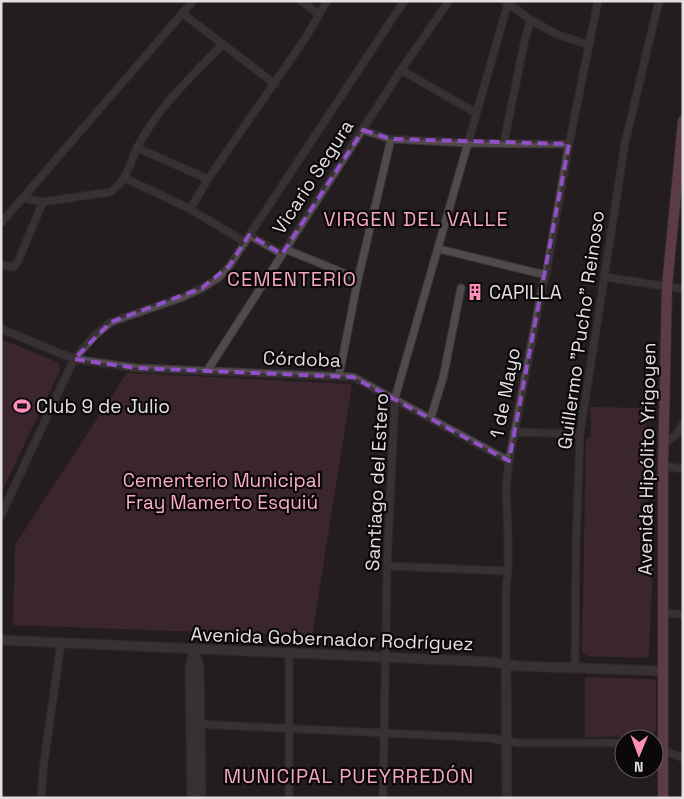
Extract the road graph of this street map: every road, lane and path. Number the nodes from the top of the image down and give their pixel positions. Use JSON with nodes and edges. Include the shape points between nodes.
{"nodes":[{"id":1,"x":193,"y":1,"type":"edge"},
{"id":2,"x":301,"y":1,"type":"edge"},
{"id":3,"x":327,"y":1,"type":"edge"},
{"id":4,"x":404,"y":1,"type":"edge"},
{"id":5,"x":449,"y":1,"type":"edge"},
{"id":6,"x":598,"y":1,"type":"edge"},
{"id":7,"x":659,"y":1,"type":"edge"},
{"id":8,"x":507,"y":2,"type":"edge"},
{"id":9,"x":182,"y":13,"type":"junction"},
{"id":10,"x":319,"y":14,"type":"junction"},
{"id":11,"x":532,"y":20,"type":"junction"},
{"id":12,"x":222,"y":45,"type":"junction"},
{"id":13,"x":589,"y":45,"type":"junction"},
{"id":14,"x":401,"y":70,"type":"junction"},
{"id":15,"x":275,"y":84,"type":"junction"},
{"id":16,"x":476,"y":114,"type":"junction"},
{"id":17,"x":683,"y":121,"type":"edge"},
{"id":18,"x":364,"y":130,"type":"junction"},
{"id":19,"x":682,"y":136,"type":"edge"},
{"id":20,"x":391,"y":139,"type":"junction"},
{"id":21,"x":504,"y":142,"type":"junction"},
{"id":22,"x":468,"y":143,"type":"junction"},
{"id":23,"x":569,"y":144,"type":"junction"},
{"id":24,"x":137,"y":148,"type":"junction"},
{"id":25,"x":680,"y":170,"type":"edge"},
{"id":26,"x":125,"y":178,"type":"junction"},
{"id":27,"x":208,"y":179,"type":"junction"},
{"id":28,"x":683,"y":186,"type":"edge"},
{"id":29,"x":23,"y":198,"type":"junction"},
{"id":30,"x":43,"y":202,"type":"junction"},
{"id":31,"x":674,"y":203,"type":"junction"},
{"id":32,"x":190,"y":209,"type":"junction"},
{"id":33,"x":1,"y":223,"type":"edge"},
{"id":34,"x":247,"y":238,"type":"junction"},
{"id":35,"x":439,"y":249,"type":"junction"},
{"id":36,"x":284,"y":252,"type":"junction"},
{"id":37,"x":1,"y":265,"type":"edge"},
{"id":38,"x":546,"y":275,"type":"junction"},
{"id":39,"x":605,"y":277,"type":"junction"},
{"id":40,"x":358,"y":279,"type":"junction"},
{"id":41,"x":667,"y":286,"type":"junction"},
{"id":42,"x":461,"y":288,"type":"dead end"},
{"id":43,"x":683,"y":289,"type":"edge"},
{"id":44,"x":1,"y":328,"type":"edge"},
{"id":45,"x":74,"y":359,"type":"junction"},
{"id":46,"x":207,"y":371,"type":"junction"},
{"id":47,"x":339,"y":376,"type":"junction"},
{"id":48,"x":395,"y":398,"type":"junction"},
{"id":49,"x":431,"y":418,"type":"junction"},
{"id":50,"x":683,"y":424,"type":"edge"},
{"id":51,"x":514,"y":432,"type":"junction"},
{"id":52,"x":580,"y":434,"type":"junction"},
{"id":53,"x":664,"y":443,"type":"junction"},
{"id":54,"x":509,"y":461,"type":"junction"},
{"id":55,"x":663,"y":466,"type":"junction"},
{"id":56,"x":683,"y":469,"type":"edge"},
{"id":57,"x":1,"y":515,"type":"edge"},
{"id":58,"x":387,"y":566,"type":"junction"},
{"id":59,"x":508,"y":571,"type":"junction"},
{"id":60,"x":663,"y":612,"type":"junction"},
{"id":61,"x":683,"y":615,"type":"edge"},
{"id":62,"x":1,"y":640,"type":"edge"},
{"id":63,"x":60,"y":643,"type":"junction"},
{"id":64,"x":194,"y":649,"type":"junction"},
{"id":65,"x":289,"y":653,"type":"junction"},
{"id":66,"x":386,"y":658,"type":"junction"},
{"id":67,"x":506,"y":664,"type":"junction"},
{"id":68,"x":575,"y":668,"type":"junction"},
{"id":69,"x":662,"y":671,"type":"junction"},
{"id":70,"x":196,"y":724,"type":"junction"},
{"id":71,"x":290,"y":728,"type":"junction"},
{"id":72,"x":659,"y":729,"type":"edge"},
{"id":73,"x":385,"y":733,"type":"junction"},
{"id":74,"x":507,"y":741,"type":"junction"},
{"id":75,"x":614,"y":742,"type":"edge"},
{"id":76,"x":664,"y":750,"type":"edge"},
{"id":77,"x":683,"y":758,"type":"edge"},
{"id":78,"x":661,"y":779,"type":"edge"},
{"id":79,"x":41,"y":798,"type":"edge"},
{"id":80,"x":192,"y":798,"type":"edge"},
{"id":81,"x":201,"y":798,"type":"edge"},
{"id":82,"x":290,"y":798,"type":"edge"},
{"id":83,"x":383,"y":798,"type":"edge"},
{"id":84,"x":507,"y":798,"type":"edge"},
{"id":85,"x":663,"y":798,"type":"edge"}],
"edges":[{"from":1,"to":9,"type":"street"},
{"from":2,"to":10,"type":"street"},
{"from":3,"to":10,"type":"street"},
{"from":4,"to":34,"type":"street"},
{"from":5,"to":14,"type":"street","name":"Vicario Segura"},
{"from":6,"to":13,"type":"street","name":"1 de Mayo"},
{"from":7,"to":39,"type":"street","name":"Guillermo \"Pucho\" Reinoso","via":[[625,143]]},
{"from":8,"to":11,"type":"street"},
{"from":8,"to":16,"type":"street","name":"Santiago del Estero"},
{"from":9,"to":12,"type":"street"},
{"from":9,"to":29,"type":"street"},
{"from":10,"to":15,"type":"street"},
{"from":11,"to":13,"type":"street","via":[[556,34]]},
{"from":11,"to":21,"type":"street","via":[[525,39]]},
{"from":12,"to":15,"type":"street"},
{"from":12,"to":24,"type":"street","via":[[162,108]]},
{"from":13,"to":23,"type":"street","name":"1 de Mayo"},
{"from":14,"to":16,"type":"street"},
{"from":14,"to":18,"type":"street","name":"Vicario Segura"},
{"from":15,"to":27,"type":"street"},
{"from":16,"to":22,"type":"street","name":"Santiago del Estero"},
{"from":17,"to":19,"type":"main road","name":"Avenida Hipólito Yrigoyen"},
{"from":18,"to":20,"type":"street"},
{"from":18,"to":36,"type":"street","name":"Vicario Segura"},
{"from":19,"to":25,"type":"main road","name":"Avenida Hipólito Yrigoyen"},
{"from":20,"to":22,"type":"street"},
{"from":20,"to":40,"type":"street"},
{"from":21,"to":22,"type":"street"},
{"from":21,"to":23,"type":"street"},
{"from":22,"to":35,"type":"street","name":"Santiago del Estero"},
{"from":23,"to":38,"type":"street","name":"1 de Mayo"},
{"from":24,"to":26,"type":"street"},
{"from":24,"to":27,"type":"street"},
{"from":25,"to":31,"type":"main road","name":"Avenida Hipólito Yrigoyen"},
{"from":26,"to":30,"type":"street","via":[[110,192]]},
{"from":26,"to":32,"type":"street"},
{"from":27,"to":32,"type":"street"},
{"from":28,"to":31,"type":"main road"},
{"from":29,"to":30,"type":"street"},
{"from":29,"to":33,"type":"street"},
{"from":30,"to":37,"type":"street","via":[[18,261],[13,267]]},
{"from":31,"to":41,"type":"main road","name":"Avenida Hipólito Yrigoyen"},
{"from":32,"to":34,"type":"street"},
{"from":34,"to":36,"type":"street"},
{"from":34,"to":45,"type":"street","via":[[218,278],[183,297],[111,322],[94,335]]},
{"from":35,"to":38,"type":"street"},
{"from":35,"to":48,"type":"street","name":"Santiago del Estero"},
{"from":36,"to":40,"type":"street"},
{"from":36,"to":46,"type":"street","name":"Vicario Segura"},
{"from":38,"to":51,"type":"street","name":"1 de Mayo"},
{"from":39,"to":41,"type":"street"},
{"from":39,"to":52,"type":"street","name":"Guillermo \"Pucho\" Reinoso"},
{"from":40,"to":47,"type":"street"},
{"from":41,"to":43,"type":"street"},
{"from":41,"to":53,"type":"main road","name":"Avenida Hipólito Yrigoyen"},
{"from":42,"to":49,"type":"street","via":[[443,378]]},
{"from":44,"to":45,"type":"street","name":"Córdoba"},
{"from":45,"to":46,"type":"street","name":"Córdoba","via":[[136,368]]},
{"from":45,"to":57,"type":"street"},
{"from":46,"to":47,"type":"street","name":"Córdoba"},
{"from":47,"to":48,"type":"street","name":"Córdoba","via":[[354,377]]},
{"from":48,"to":49,"type":"street","name":"Córdoba"},
{"from":48,"to":58,"type":"street","name":"Santiago del Estero"},
{"from":49,"to":54,"type":"street","name":"Córdoba"},
{"from":50,"to":53,"type":"street","via":[[676,435]]},
{"from":51,"to":52,"type":"street"},
{"from":51,"to":54,"type":"street","name":"1 de Mayo"},
{"from":52,"to":68,"type":"street","name":"Guillermo \"Pucho\" Reinoso"},
{"from":53,"to":55,"type":"main road","name":"Avenida Hipólito Yrigoyen"},
{"from":54,"to":59,"type":"street","name":"1 de Mayo","via":[[506,487]]},
{"from":55,"to":56,"type":"street"},
{"from":55,"to":60,"type":"main road","name":"Avenida Hipólito Yrigoyen"},
{"from":58,"to":59,"type":"street"},
{"from":58,"to":66,"type":"street","name":"Santiago del Estero"},
{"from":59,"to":67,"type":"street","name":"1 de Mayo"},
{"from":60,"to":61,"type":"street"},
{"from":60,"to":69,"type":"main road","name":"Avenida Hipólito Yrigoyen"},
{"from":62,"to":63,"type":"street","name":"Avenida Gobernador Rodríguez"},
{"from":63,"to":64,"type":"street","name":"Avenida Gobernador Rodríguez"},
{"from":63,"to":79,"type":"street"},
{"from":64,"to":65,"type":"street","name":"Avenida Gobernador Rodríguez"},
{"from":64,"to":70,"type":"street","via":[[190,668]]},
{"from":65,"to":66,"type":"street","name":"Avenida Gobernador Rodríguez"},
{"from":65,"to":71,"type":"street"},
{"from":66,"to":67,"type":"street","name":"Avenida Gobernador Rodríguez"},
{"from":66,"to":73,"type":"street","name":"Santiago del Estero"},
{"from":67,"to":68,"type":"street","name":"Avenida Gobernador Rodríguez"},
{"from":67,"to":74,"type":"street","name":"1 de Mayo"},
{"from":68,"to":69,"type":"street","name":"Avenida Gobernador Rodríguez"},
{"from":69,"to":72,"type":"main road","name":"Avenida Hipólito Yrigoyen"},
{"from":70,"to":71,"type":"street"},
{"from":70,"to":80,"type":"street"},
{"from":70,"to":81,"type":"street"},
{"from":71,"to":73,"type":"street"},
{"from":71,"to":82,"type":"street"},
{"from":73,"to":74,"type":"street"},
{"from":73,"to":83,"type":"street","name":"Santiago del Estero"},
{"from":74,"to":75,"type":"street"},
{"from":74,"to":84,"type":"street","name":"1 de Mayo"},
{"from":76,"to":77,"type":"street"},
{"from":78,"to":85,"type":"main road","name":"Avenida Hipólito Yrigoyen"}]}
